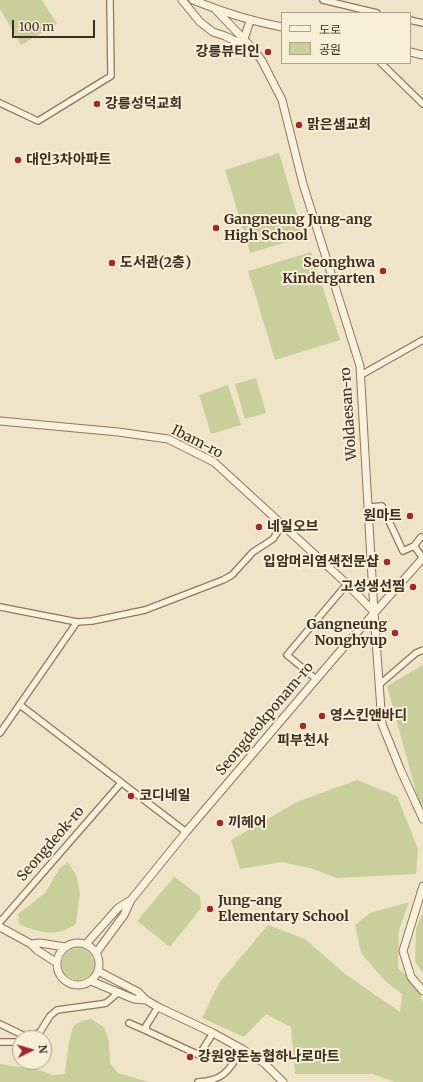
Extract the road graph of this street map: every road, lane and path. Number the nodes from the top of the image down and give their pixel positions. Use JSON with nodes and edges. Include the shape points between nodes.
{"nodes":[{"id":1,"x":110,"y":0,"type":"edge"},
{"id":2,"x":182,"y":0,"type":"edge"},
{"id":3,"x":193,"y":0,"type":"edge"},
{"id":4,"x":323,"y":0,"type":"edge"},
{"id":5,"x":216,"y":10,"type":"junction"},
{"id":6,"x":373,"y":12,"type":"edge"},
{"id":7,"x":250,"y":20,"type":"junction"},
{"id":8,"x":411,"y":20,"type":"edge"},
{"id":9,"x":423,"y":23,"type":"edge"},
{"id":10,"x":281,"y":27,"type":"edge"},
{"id":11,"x":244,"y":39,"type":"junction"},
{"id":12,"x":254,"y":50,"type":"junction"},
{"id":13,"x":411,"y":52,"type":"edge"},
{"id":14,"x":423,"y":55,"type":"edge"},
{"id":15,"x":382,"y":64,"type":"edge"},
{"id":16,"x":0,"y":103,"type":"edge"},
{"id":17,"x":423,"y":104,"type":"edge"},
{"id":18,"x":423,"y":340,"type":"edge"},
{"id":19,"x":361,"y":375,"type":"junction"},
{"id":20,"x":0,"y":421,"type":"edge"},
{"id":21,"x":368,"y":506,"type":"junction"},
{"id":22,"x":282,"y":525,"type":"junction"},
{"id":23,"x":421,"y":537,"type":"dead end"},
{"id":24,"x":414,"y":546,"type":"junction"},
{"id":25,"x":423,"y":558,"type":"edge"},
{"id":26,"x":348,"y":584,"type":"junction"},
{"id":27,"x":0,"y":607,"type":"edge"},
{"id":28,"x":374,"y":612,"type":"junction"},
{"id":29,"x":78,"y":622,"type":"junction"},
{"id":30,"x":423,"y":650,"type":"edge"},
{"id":31,"x":316,"y":680,"type":"junction"},
{"id":32,"x":380,"y":684,"type":"junction"},
{"id":33,"x":20,"y":705,"type":"junction"},
{"id":34,"x":0,"y":733,"type":"edge"},
{"id":35,"x":121,"y":783,"type":"junction"},
{"id":36,"x":423,"y":819,"type":"edge"},
{"id":37,"x":186,"y":832,"type":"junction"},
{"id":38,"x":423,"y":886,"type":"edge"},
{"id":39,"x":131,"y":900,"type":"junction"},
{"id":40,"x":0,"y":922,"type":"edge"},
{"id":41,"x":0,"y":927,"type":"edge"},
{"id":42,"x":31,"y":944,"type":"junction"},
{"id":43,"x":86,"y":944,"type":"junction"},
{"id":44,"x":65,"y":947,"type":"junction"},
{"id":45,"x":96,"y":953,"type":"junction"},
{"id":46,"x":57,"y":963,"type":"junction"},
{"id":47,"x":98,"y":971,"type":"junction"},
{"id":48,"x":91,"y":981,"type":"junction"},
{"id":49,"x":423,"y":991,"type":"edge"},
{"id":50,"x":118,"y":992,"type":"junction"},
{"id":51,"x":146,"y":1000,"type":"junction"},
{"id":52,"x":158,"y":1007,"type":"junction"},
{"id":53,"x":129,"y":1023,"type":"dead end"},
{"id":54,"x":0,"y":1024,"type":"edge"},
{"id":55,"x":147,"y":1031,"type":"junction"},
{"id":56,"x":213,"y":1033,"type":"junction"},
{"id":57,"x":0,"y":1042,"type":"edge"},
{"id":58,"x":12,"y":1042,"type":"edge"},
{"id":59,"x":242,"y":1049,"type":"junction"},
{"id":60,"x":198,"y":1082,"type":"edge"},
{"id":61,"x":283,"y":1082,"type":"edge"}],
"edges":[{"from":1,"to":16,"type":"street","via":[[111,76],[38,121]]},
{"from":2,"to":12,"type":"street","via":[[200,22],[213,32]]},
{"from":3,"to":5,"type":"street"},
{"from":4,"to":6,"type":"street"},
{"from":5,"to":7,"type":"street"},
{"from":5,"to":11,"type":"street","name":"Woldaesan-ro"},
{"from":7,"to":10,"type":"street"},
{"from":7,"to":11,"type":"street"},
{"from":8,"to":9,"type":"street"},
{"from":11,"to":12,"type":"street","name":"Woldaesan-ro"},
{"from":12,"to":19,"type":"street","name":"Woldaesan-ro","via":[[282,100],[303,184]]},
{"from":13,"to":14,"type":"street"},
{"from":15,"to":17,"type":"street"},
{"from":18,"to":19,"type":"street"},
{"from":19,"to":21,"type":"street","name":"Woldaesan-ro"},
{"from":20,"to":22,"type":"street","name":"Ibam-ro","via":[[168,439],[214,462]]},
{"from":21,"to":24,"type":"street","via":[[382,506],[403,551]]},
{"from":21,"to":28,"type":"street","name":"Woldaesan-ro"},
{"from":22,"to":26,"type":"street","name":"Ibam-ro"},
{"from":22,"to":29,"type":"street","via":[[273,539],[253,552],[232,575],[223,580],[145,610]]},
{"from":23,"to":24,"type":"street"},
{"from":24,"to":25,"type":"street"},
{"from":25,"to":28,"type":"street","name":"Seongdeokponam-ro"},
{"from":26,"to":28,"type":"street","name":"Ibam-ro"},
{"from":26,"to":31,"type":"street","via":[[287,655]]},
{"from":27,"to":29,"type":"street"},
{"from":28,"to":31,"type":"street","name":"Seongdeokponam-ro"},
{"from":28,"to":32,"type":"street","name":"Woldaesan-ro"},
{"from":29,"to":33,"type":"street"},
{"from":30,"to":32,"type":"street"},
{"from":31,"to":37,"type":"street","name":"Seongdeokponam-ro"},
{"from":32,"to":36,"type":"street","name":"Woldaesan-ro","via":[[382,724]]},
{"from":33,"to":34,"type":"street"},
{"from":33,"to":35,"type":"street"},
{"from":35,"to":37,"type":"street"},
{"from":35,"to":40,"type":"street","name":"Seongdeok-ro"},
{"from":37,"to":39,"type":"street","name":"Seongdeokponam-ro"},
{"from":38,"to":49,"type":"street","via":[[403,950],[411,977]]},
{"from":39,"to":43,"type":"street","via":[[118,908]]},
{"from":39,"to":45,"type":"street"},
{"from":41,"to":42,"type":"street"},
{"from":42,"to":44,"type":"street"},
{"from":42,"to":46,"type":"street"},
{"from":43,"to":44,"type":"street","via":[[71,944]]},
{"from":43,"to":45,"type":"street"},
{"from":44,"to":46,"type":"street","via":[[59,954]]},
{"from":45,"to":47,"type":"street"},
{"from":46,"to":48,"type":"street","via":[[60,974],[68,983],[76,986]]},
{"from":47,"to":48,"type":"street"},
{"from":47,"to":51,"type":"street","via":[[138,992]]},
{"from":48,"to":50,"type":"street"},
{"from":50,"to":51,"type":"street","via":[[134,999]]},
{"from":50,"to":54,"type":"street","via":[[106,1003],[57,1010],[40,1032],[29,1038]]},
{"from":51,"to":52,"type":"street"},
{"from":52,"to":55,"type":"street","via":[[146,1026]]},
{"from":52,"to":56,"type":"street"},
{"from":53,"to":55,"type":"street"},
{"from":55,"to":56,"type":"street","via":[[199,1055]]},
{"from":56,"to":59,"type":"street"},
{"from":57,"to":58,"type":"street"},
{"from":59,"to":60,"type":"street","via":[[231,1068],[222,1076]]},
{"from":59,"to":61,"type":"street","via":[[264,1064]]}]}
